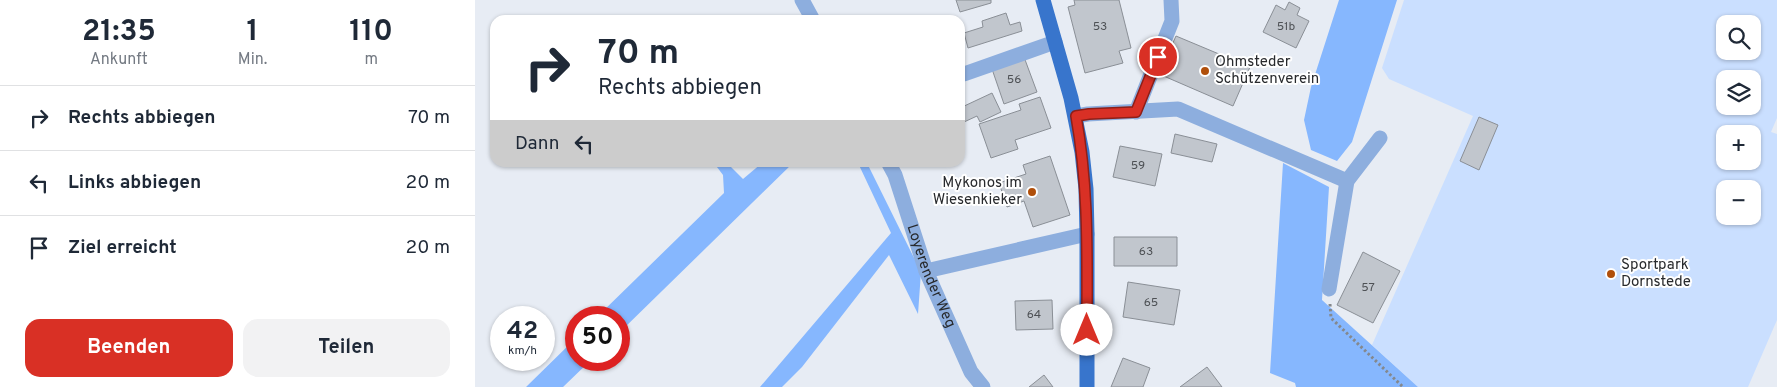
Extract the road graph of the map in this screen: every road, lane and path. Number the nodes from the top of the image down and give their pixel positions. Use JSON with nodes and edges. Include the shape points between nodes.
{"nodes":[{"id":1,"x":802,"y":0,"type":"edge"},
{"id":2,"x":1043,"y":0,"type":"edge"},
{"id":3,"x":1171,"y":0,"type":"edge"},
{"id":4,"x":810,"y":15,"type":"edge"},
{"id":5,"x":1055,"y":42,"type":"junction"},
{"id":6,"x":965,"y":74,"type":"edge"},
{"id":7,"x":1136,"y":112,"type":"junction"},
{"id":8,"x":1076,"y":116,"type":"junction"},
{"id":9,"x":1380,"y":138,"type":"dead end"},
{"id":10,"x":891,"y":167,"type":"edge"},
{"id":11,"x":1347,"y":181,"type":"junction"},
{"id":12,"x":1087,"y":234,"type":"junction"},
{"id":13,"x":926,"y":271,"type":"junction"},
{"id":14,"x":1329,"y":289,"type":"joint"},
{"id":15,"x":983,"y":387,"type":"edge"},
{"id":16,"x":1087,"y":387,"type":"edge"},
{"id":17,"x":1403,"y":387,"type":"edge"}],
"edges":[{"from":1,"to":4,"type":"street"},
{"from":2,"to":5,"type":"main road"},
{"from":3,"to":7,"type":"street","via":[[1172,21]]},
{"from":5,"to":6,"type":"street"},
{"from":5,"to":8,"type":"main road"},
{"from":7,"to":8,"type":"street"},
{"from":7,"to":11,"type":"street","via":[[1178,109]]},
{"from":8,"to":12,"type":"main road","via":[[1085,179]]},
{"from":9,"to":11,"type":"street"},
{"from":10,"to":13,"type":"street","name":"Loyerender Weg"},
{"from":11,"to":14,"type":"street"},
{"from":12,"to":13,"type":"street"},
{"from":12,"to":16,"type":"main road"},
{"from":13,"to":15,"type":"street","name":"Loyerender Weg","via":[[971,372]]},
{"from":14,"to":17,"type":"path","via":[[1331,318]]}]}
